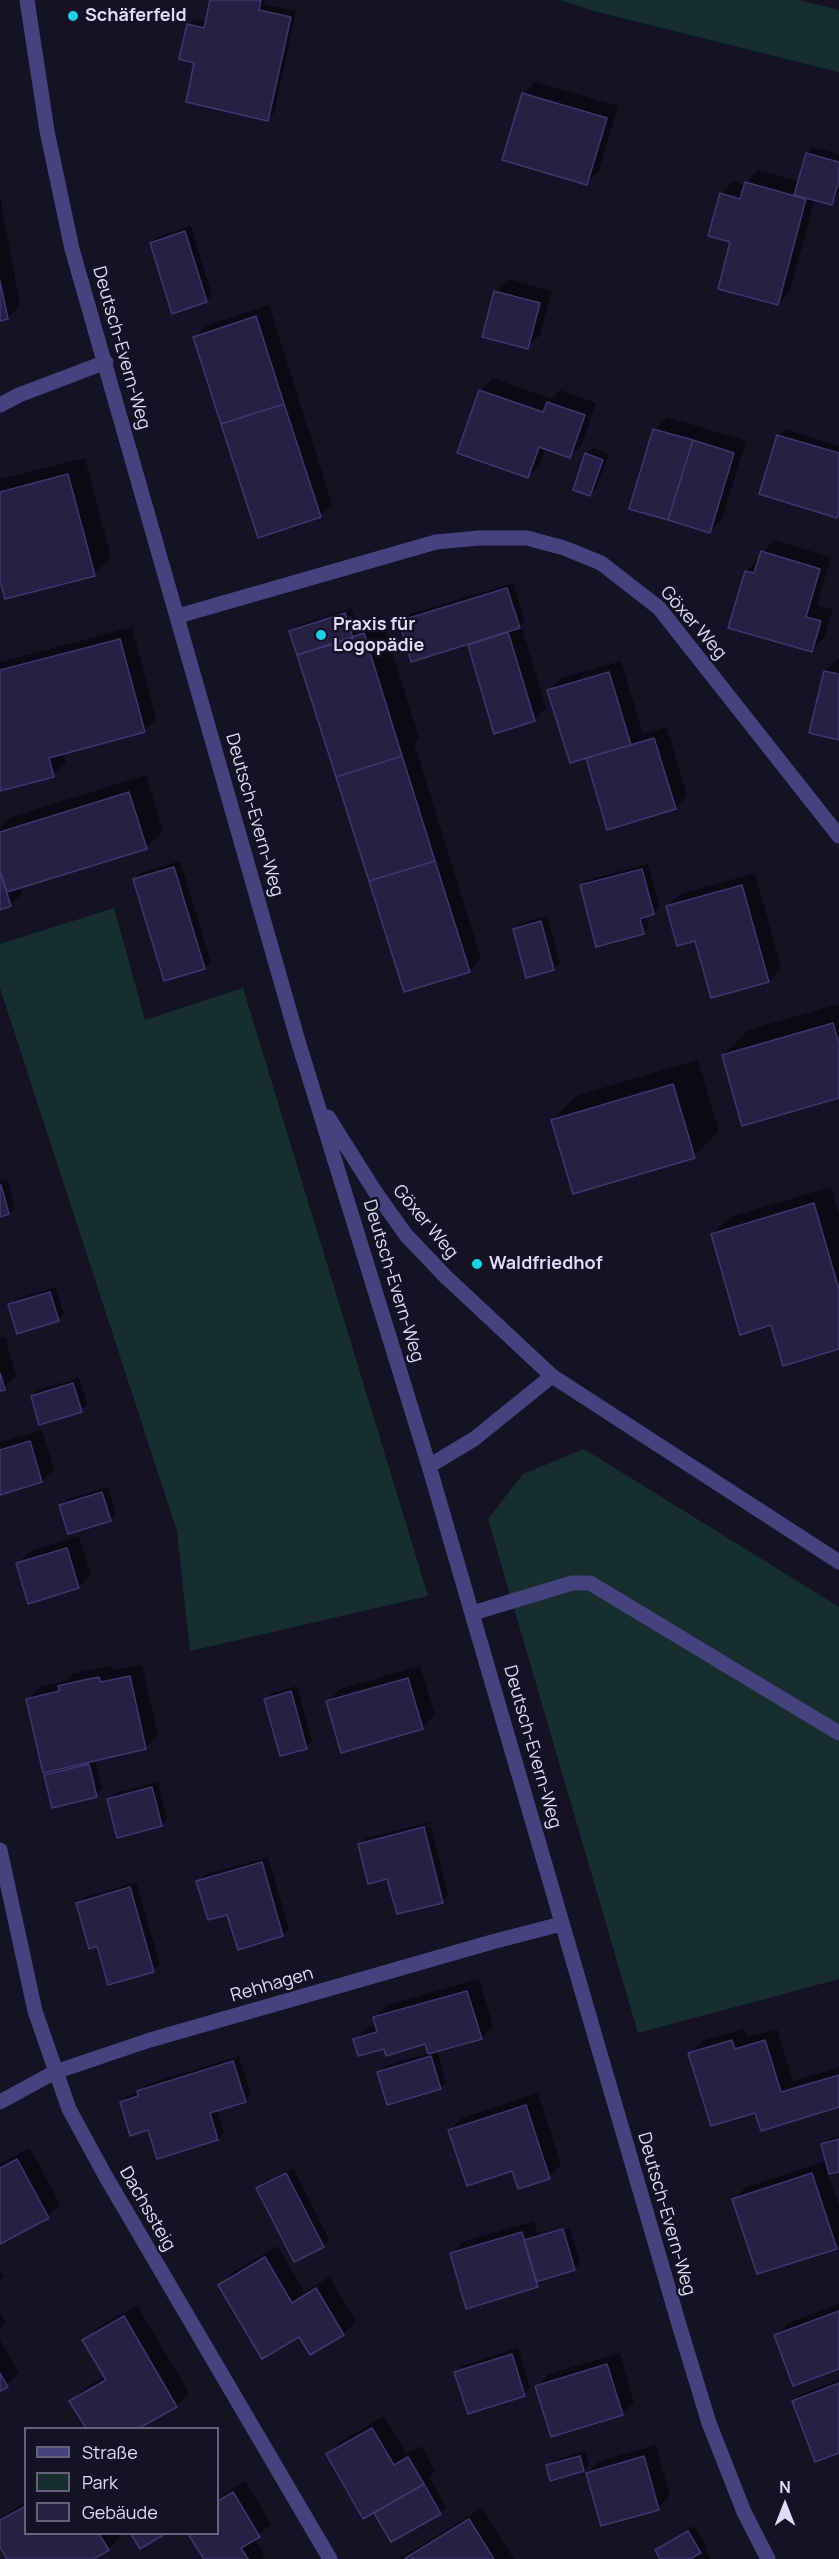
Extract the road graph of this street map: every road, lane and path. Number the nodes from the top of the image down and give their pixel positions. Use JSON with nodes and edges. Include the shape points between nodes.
{"nodes":[{"id":1,"x":27,"y":0,"type":"edge"},
{"id":2,"x":106,"y":362,"type":"junction"},
{"id":3,"x":0,"y":405,"type":"edge"},
{"id":4,"x":178,"y":616,"type":"junction"},
{"id":5,"x":839,"y":836,"type":"edge"},
{"id":6,"x":317,"y":1100,"type":"junction"},
{"id":7,"x":552,"y":1376,"type":"junction"},
{"id":8,"x":429,"y":1466,"type":"junction"},
{"id":9,"x":839,"y":1562,"type":"edge"},
{"id":10,"x":473,"y":1613,"type":"junction"},
{"id":11,"x":839,"y":1733,"type":"edge"},
{"id":12,"x":0,"y":1850,"type":"edge"},
{"id":13,"x":561,"y":1924,"type":"junction"},
{"id":14,"x":55,"y":2072,"type":"junction"},
{"id":15,"x":0,"y":2102,"type":"edge"},
{"id":16,"x":330,"y":2559,"type":"edge"},
{"id":17,"x":768,"y":2559,"type":"edge"}],
"edges":[{"from":1,"to":2,"type":"street","name":"Deutsch-Evern-Weg","via":[[47,131],[66,218]]},
{"from":2,"to":3,"type":"street"},
{"from":2,"to":4,"type":"street","name":"Deutsch-Evern-Weg"},
{"from":4,"to":5,"type":"street","name":"Göxer Weg","via":[[436,542],[527,538],[564,548],[601,563],[659,608]]},
{"from":4,"to":6,"type":"street","name":"Deutsch-Evern-Weg"},
{"from":6,"to":7,"type":"street","name":"Göxer Weg","via":[[406,1235]]},
{"from":6,"to":8,"type":"street","name":"Deutsch-Evern-Weg"},
{"from":7,"to":8,"type":"street","via":[[474,1439]]},
{"from":7,"to":9,"type":"street","name":"Göxer Weg"},
{"from":8,"to":10,"type":"street","name":"Deutsch-Evern-Weg"},
{"from":10,"to":11,"type":"street","via":[[572,1583],[590,1583]]},
{"from":10,"to":13,"type":"street","name":"Deutsch-Evern-Weg"},
{"from":12,"to":14,"type":"street","name":"Dachssteig","via":[[35,2011]]},
{"from":13,"to":14,"type":"street","name":"Rehhagen","via":[[150,2040]]},
{"from":13,"to":17,"type":"street","name":"Deutsch-Evern-Weg","via":[[709,2422],[744,2512]]},
{"from":14,"to":15,"type":"street","name":"Rehhagen"},
{"from":14,"to":16,"type":"street","name":"Dachssteig","via":[[69,2109],[106,2177]]}]}
